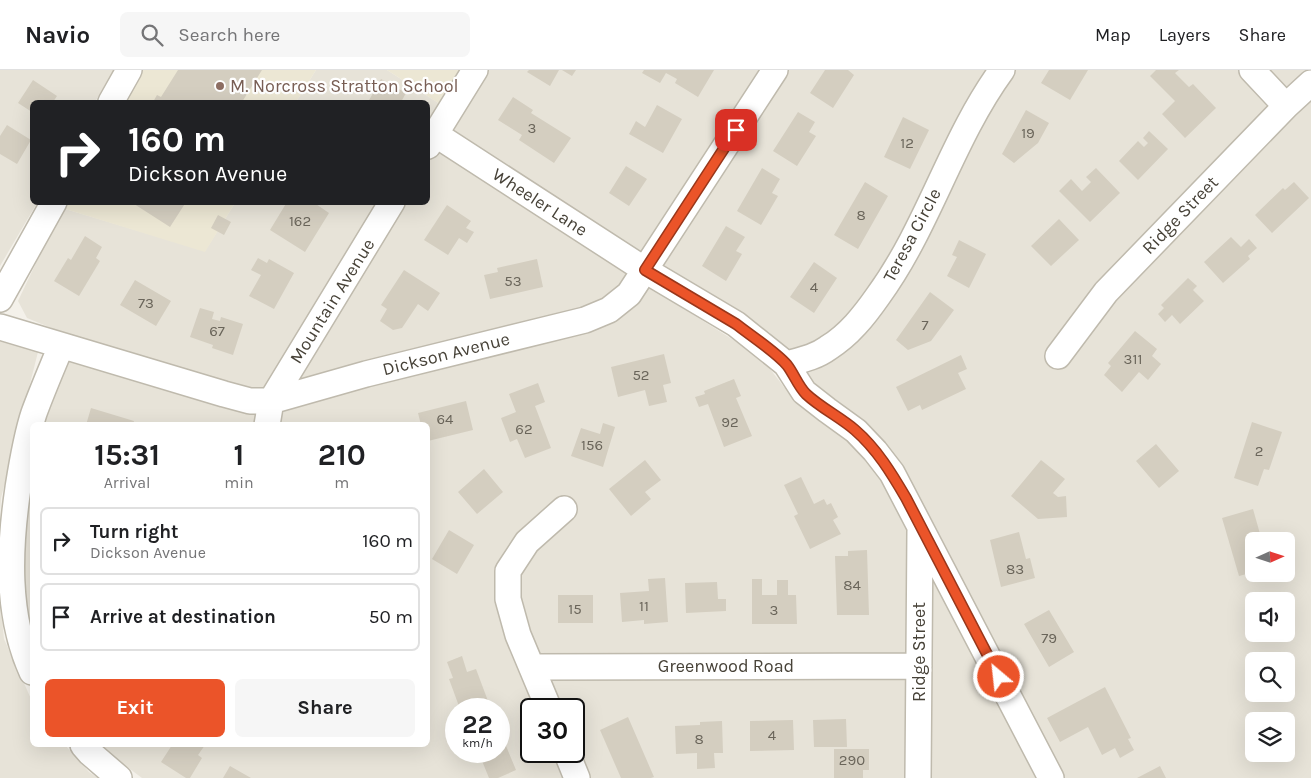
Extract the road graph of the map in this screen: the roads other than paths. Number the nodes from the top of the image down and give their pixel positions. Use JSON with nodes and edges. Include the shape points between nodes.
{"nodes":[{"id":1,"x":129,"y":70,"type":"edge"},
{"id":2,"x":475,"y":70,"type":"edge"},
{"id":3,"x":774,"y":70,"type":"edge"},
{"id":4,"x":1002,"y":70,"type":"edge"},
{"id":5,"x":1252,"y":70,"type":"edge"},
{"id":6,"x":1311,"y":83,"type":"edge"},
{"id":7,"x":112,"y":100,"type":"edge"},
{"id":8,"x":1286,"y":106,"type":"junction"},
{"id":9,"x":431,"y":140,"type":"edge"},
{"id":10,"x":52,"y":205,"type":"edge"},
{"id":11,"x":390,"y":205,"type":"edge"},
{"id":12,"x":645,"y":270,"type":"junction"},
{"id":13,"x":0,"y":299,"type":"edge"},
{"id":14,"x":0,"y":327,"type":"edge"},
{"id":15,"x":61,"y":346,"type":"junction"},
{"id":16,"x":1058,"y":356,"type":"dead end"},
{"id":17,"x":786,"y":364,"type":"junction"},
{"id":18,"x":271,"y":400,"type":"junction"},
{"id":19,"x":32,"y":422,"type":"edge"},
{"id":20,"x":267,"y":422,"type":"edge"},
{"id":21,"x":30,"y":431,"type":"edge"},
{"id":22,"x":564,"y":509,"type":"dead end"},
{"id":23,"x":920,"y":526,"type":"junction"},
{"id":24,"x":919,"y":666,"type":"junction"},
{"id":25,"x":30,"y":667,"type":"edge"},
{"id":26,"x":532,"y":667,"type":"junction"},
{"id":27,"x":545,"y":698,"type":"edge"},
{"id":28,"x":85,"y":747,"type":"edge"},
{"id":29,"x":570,"y":763,"type":"edge"},
{"id":30,"x":119,"y":778,"type":"edge"},
{"id":31,"x":576,"y":778,"type":"edge"},
{"id":32,"x":918,"y":778,"type":"edge"},
{"id":33,"x":1051,"y":778,"type":"edge"}],
"edges":[{"from":1,"to":7,"type":"street"},
{"from":2,"to":9,"type":"street"},
{"from":3,"to":12,"type":"street","name":"Dickson Avenue"},
{"from":4,"to":17,"type":"street","name":"Teresa Circle","via":[[973,116],[906,254],[869,309],[848,333],[828,349],[808,359]]},
{"from":5,"to":8,"type":"street"},
{"from":6,"to":8,"type":"street","name":"Ridge Street"},
{"from":8,"to":16,"type":"street","name":"Ridge Street","via":[[1106,292]]},
{"from":9,"to":12,"type":"street","name":"Wheeler Lane"},
{"from":10,"to":13,"type":"street"},
{"from":11,"to":18,"type":"street","name":"Mountain Avenue"},
{"from":12,"to":17,"type":"street","name":"Wheeler Lane","via":[[736,324]]},
{"from":12,"to":18,"type":"street","name":"Dickson Avenue","via":[[629,294],[610,310],[585,320]]},
{"from":14,"to":15,"type":"street","name":"Dickson Avenue"},
{"from":15,"to":18,"type":"street","name":"Dickson Avenue","via":[[224,394],[250,400]]},
{"from":15,"to":19,"type":"street"},
{"from":17,"to":23,"type":"street","name":"Wheeler Lane","via":[[804,392],[856,431],[875,451],[892,473]]},
{"from":18,"to":20,"type":"street"},
{"from":21,"to":25,"type":"street","via":[[14,517],[11,569],[17,620]]},
{"from":22,"to":26,"type":"street","via":[[527,542],[508,571],[508,599],[518,635]]},
{"from":23,"to":24,"type":"street","name":"Ridge Street"},
{"from":23,"to":33,"type":"street","name":"Wheeler Lane"},
{"from":24,"to":26,"type":"street","name":"Greenwood Road"},
{"from":24,"to":32,"type":"street","name":"Ridge Street"},
{"from":26,"to":27,"type":"street"},
{"from":28,"to":30,"type":"street"},
{"from":29,"to":31,"type":"street"}]}
